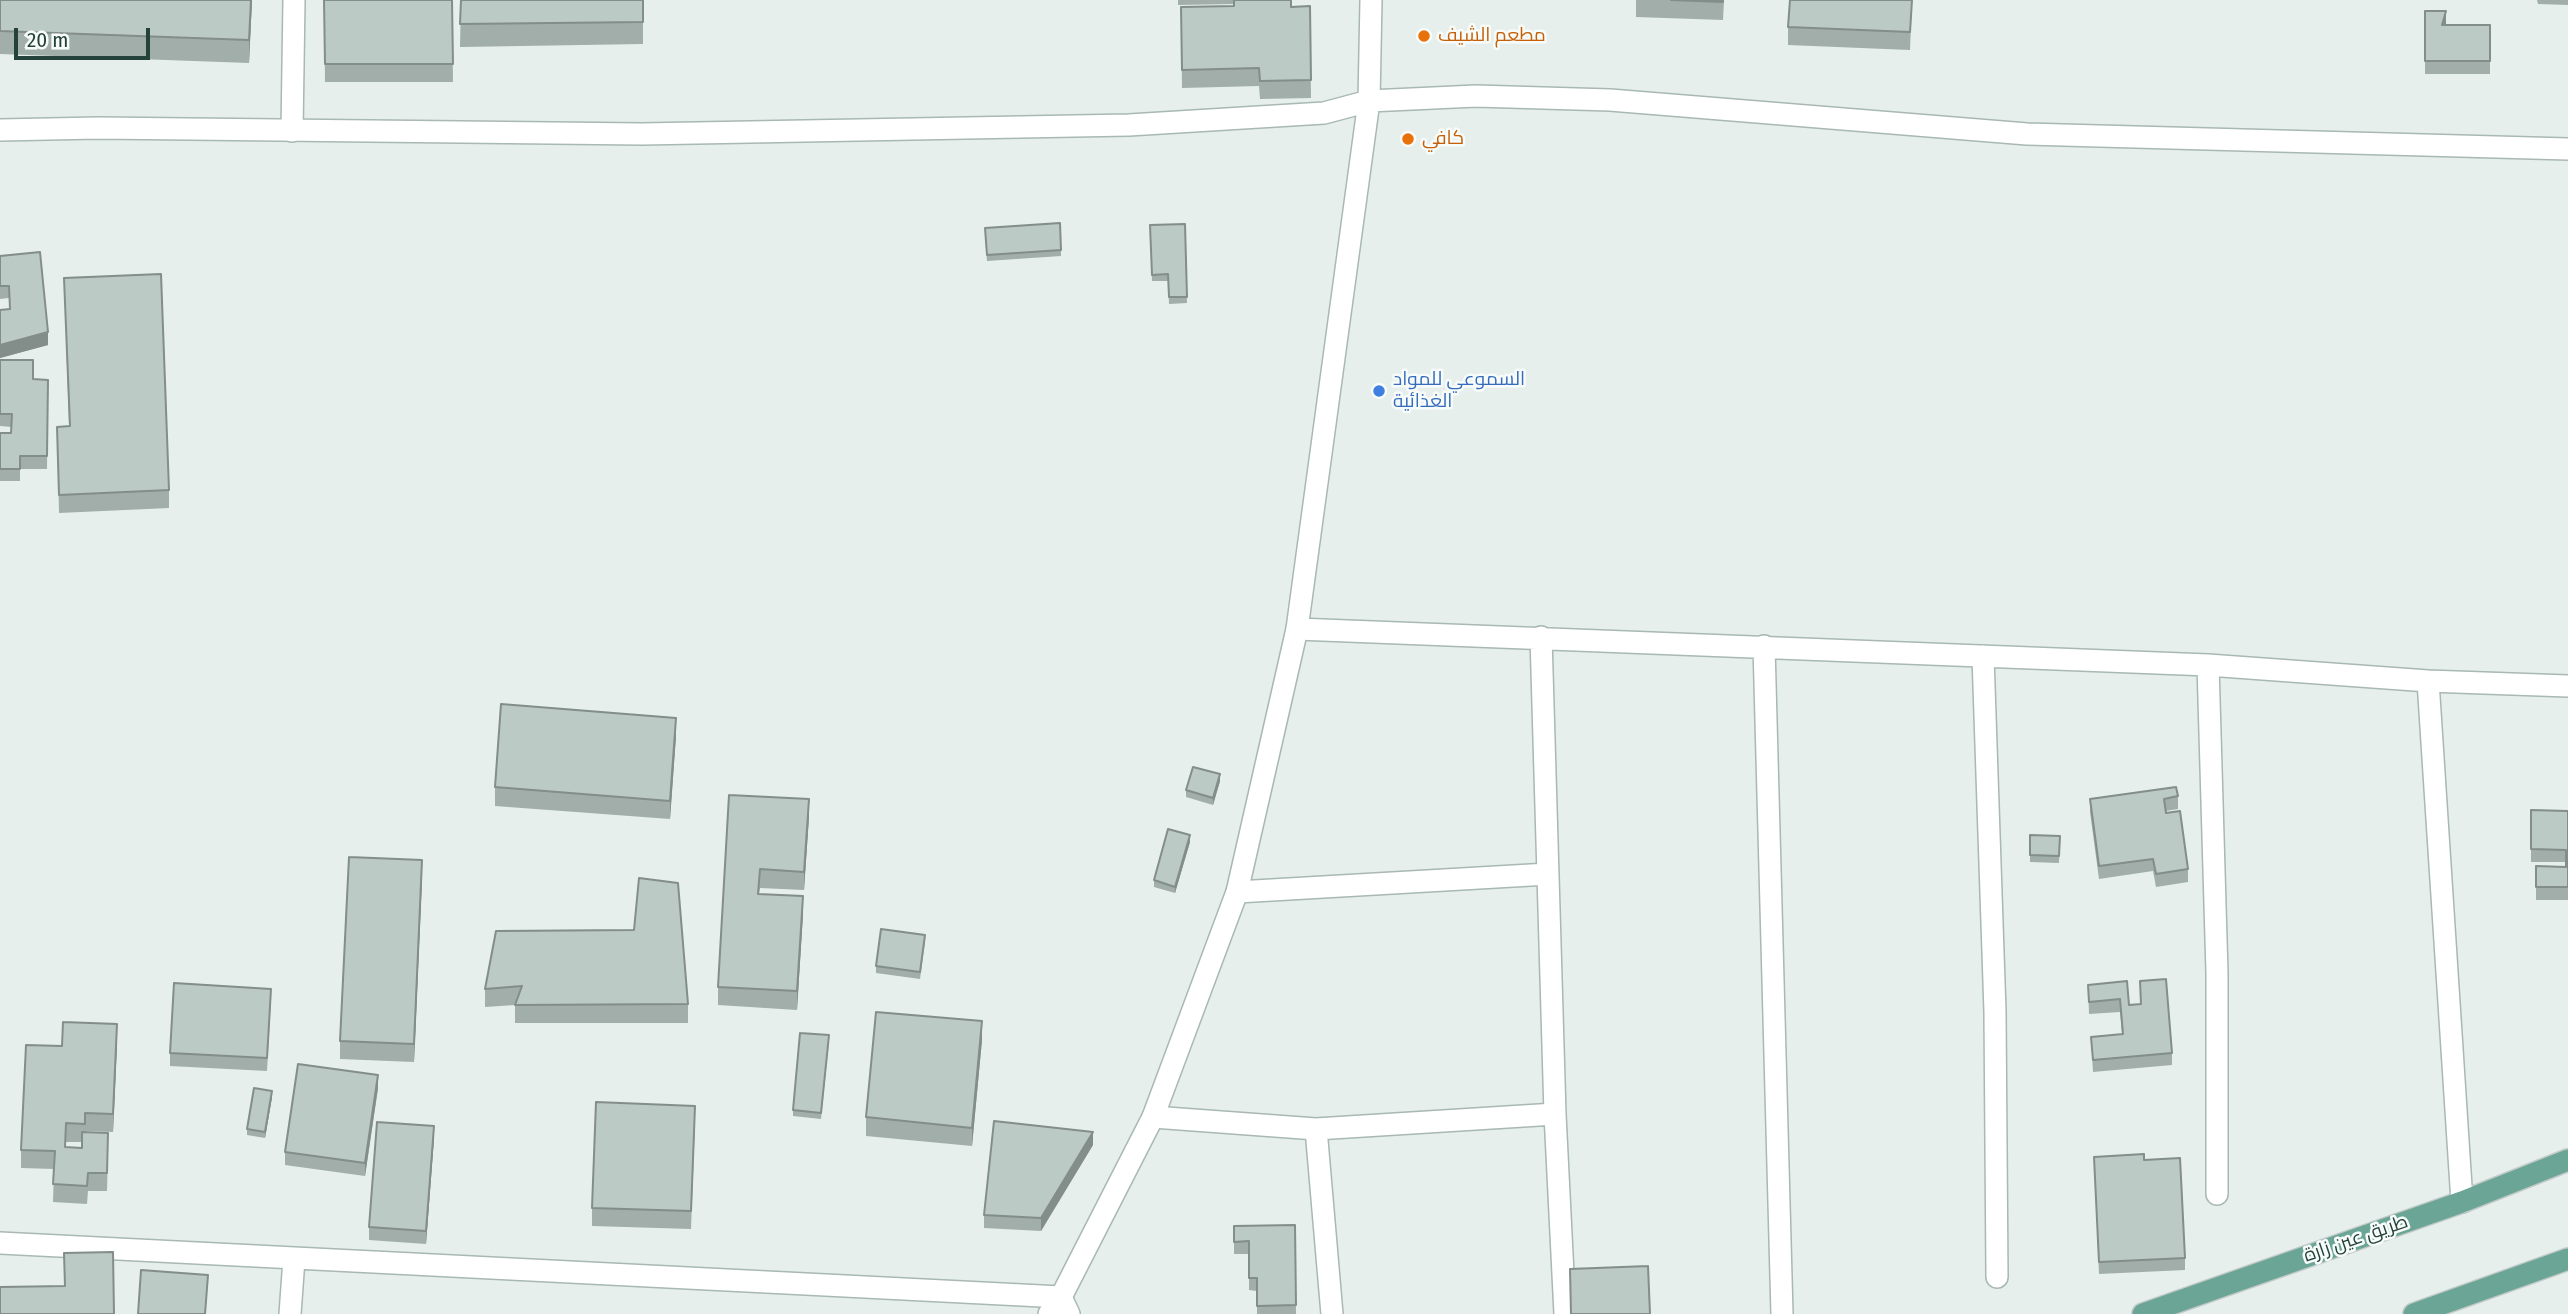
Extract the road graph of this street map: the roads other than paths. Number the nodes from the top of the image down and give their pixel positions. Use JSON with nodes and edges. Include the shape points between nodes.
{"nodes":[{"id":1,"x":294,"y":0,"type":"edge"},
{"id":2,"x":1371,"y":0,"type":"edge"},
{"id":3,"x":1369,"y":101,"type":"junction"},
{"id":4,"x":0,"y":130,"type":"edge"},
{"id":5,"x":292,"y":131,"type":"junction"},
{"id":6,"x":2568,"y":149,"type":"edge"},
{"id":7,"x":1297,"y":629,"type":"junction"},
{"id":8,"x":1541,"y":637,"type":"junction"},
{"id":9,"x":1764,"y":646,"type":"junction"},
{"id":10,"x":1983,"y":656,"type":"junction"},
{"id":11,"x":2208,"y":665,"type":"junction"},
{"id":12,"x":2428,"y":681,"type":"junction"},
{"id":13,"x":2568,"y":686,"type":"edge"},
{"id":14,"x":1548,"y":874,"type":"junction"},
{"id":15,"x":1237,"y":892,"type":"junction"},
{"id":16,"x":1555,"y":1114,"type":"junction"},
{"id":17,"x":1153,"y":1117,"type":"junction"},
{"id":18,"x":1316,"y":1129,"type":"junction"},
{"id":19,"x":2568,"y":1160,"type":"edge"},
{"id":20,"x":2217,"y":1194,"type":"dead end"},
{"id":21,"x":2462,"y":1202,"type":"junction"},
{"id":22,"x":0,"y":1243,"type":"edge"},
{"id":23,"x":294,"y":1259,"type":"junction"},
{"id":24,"x":2568,"y":1259,"type":"edge"},
{"id":25,"x":1997,"y":1277,"type":"dead end"},
{"id":26,"x":1060,"y":1308,"type":"edge"},
{"id":27,"x":290,"y":1314,"type":"edge"},
{"id":28,"x":1332,"y":1314,"type":"edge"},
{"id":29,"x":1564,"y":1314,"type":"edge"},
{"id":30,"x":1782,"y":1314,"type":"edge"},
{"id":31,"x":2143,"y":1314,"type":"edge"},
{"id":32,"x":2414,"y":1314,"type":"edge"}],
"edges":[{"from":1,"to":5,"type":"street"},
{"from":2,"to":3,"type":"street"},
{"from":3,"to":5,"type":"street","via":[[1324,113],[1129,125],[642,134]]},
{"from":3,"to":6,"type":"street","via":[[1476,96],[1611,100],[2027,134]]},
{"from":3,"to":7,"type":"street"},
{"from":4,"to":5,"type":"street"},
{"from":7,"to":8,"type":"street"},
{"from":7,"to":15,"type":"street"},
{"from":8,"to":9,"type":"street"},
{"from":8,"to":14,"type":"street"},
{"from":9,"to":10,"type":"street"},
{"from":9,"to":30,"type":"street"},
{"from":10,"to":11,"type":"street"},
{"from":10,"to":25,"type":"street","via":[[1995,1012]]},
{"from":11,"to":12,"type":"street"},
{"from":11,"to":20,"type":"street","via":[[2217,973]]},
{"from":12,"to":13,"type":"street"},
{"from":12,"to":21,"type":"street"},
{"from":14,"to":15,"type":"street"},
{"from":14,"to":16,"type":"street"},
{"from":15,"to":17,"type":"street"},
{"from":16,"to":18,"type":"street"},
{"from":16,"to":29,"type":"street"},
{"from":17,"to":18,"type":"street"},
{"from":17,"to":26,"type":"street"},
{"from":18,"to":28,"type":"street"},
{"from":19,"to":21,"type":"main road","name":"طريق عين زارة"},
{"from":21,"to":31,"type":"main road","name":"طريق عين زارة"},
{"from":22,"to":23,"type":"street"},
{"from":23,"to":26,"type":"street"},
{"from":23,"to":27,"type":"street"},
{"from":24,"to":32,"type":"main road"}]}
